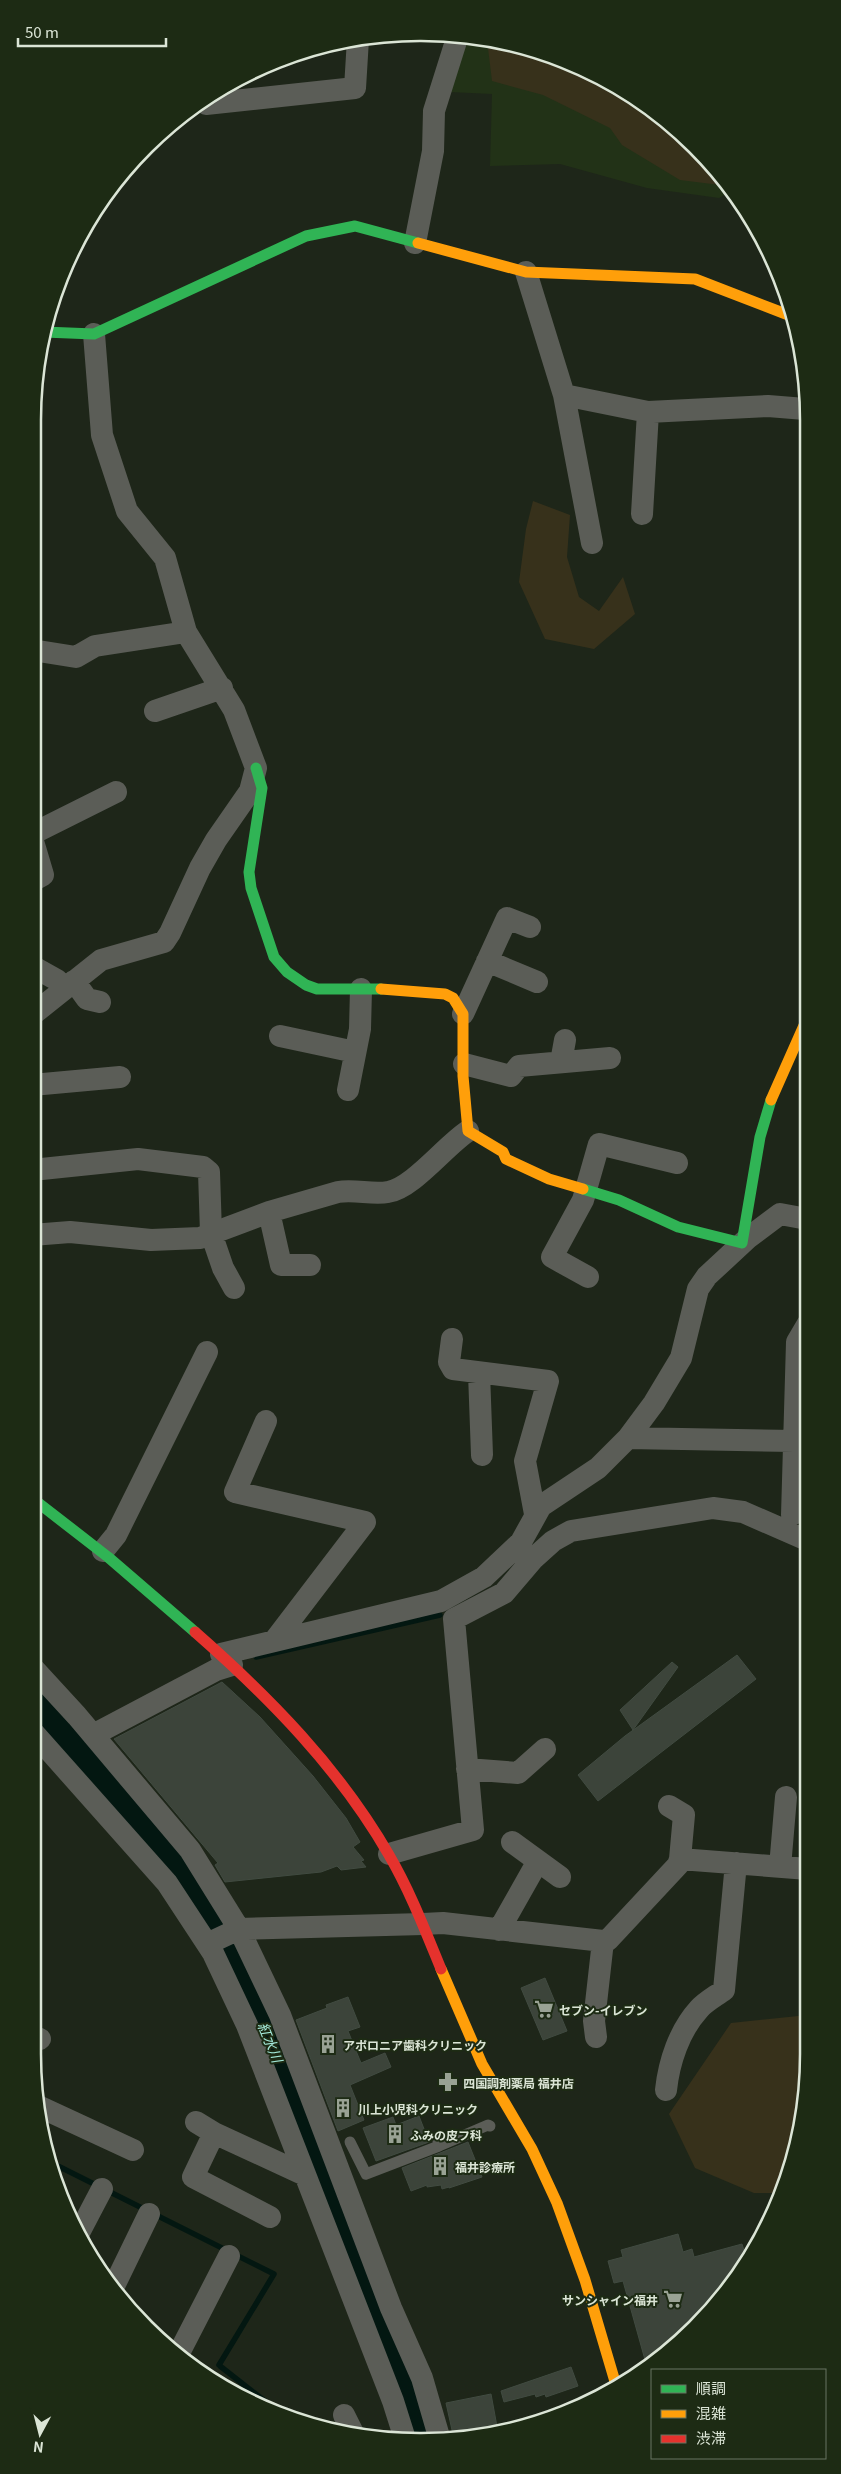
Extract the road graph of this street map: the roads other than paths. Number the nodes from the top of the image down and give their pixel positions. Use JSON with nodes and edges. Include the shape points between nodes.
{"nodes":[{"id":1,"x":450,"y":42,"type":"edge"},
{"id":2,"x":358,"y":47,"type":"edge"},
{"id":3,"x":207,"y":109,"type":"edge"},
{"id":4,"x":415,"y":243,"type":"junction"},
{"id":5,"x":526,"y":272,"type":"junction"},
{"id":6,"x":784,"y":314,"type":"edge"},
{"id":7,"x":52,"y":332,"type":"edge"},
{"id":8,"x":94,"y":334,"type":"junction"},
{"id":9,"x":564,"y":395,"type":"junction"},
{"id":10,"x":800,"y":409,"type":"edge"},
{"id":11,"x":648,"y":412,"type":"junction"},
{"id":12,"x":642,"y":514,"type":"dead end"},
{"id":13,"x":592,"y":543,"type":"dead end"},
{"id":14,"x":186,"y":632,"type":"junction"},
{"id":15,"x":41,"y":651,"type":"edge"},
{"id":16,"x":222,"y":688,"type":"junction"},
{"id":17,"x":155,"y":711,"type":"dead end"},
{"id":18,"x":256,"y":768,"type":"junction"},
{"id":19,"x":116,"y":792,"type":"dead end"},
{"id":20,"x":41,"y":830,"type":"edge"},
{"id":21,"x":530,"y":927,"type":"dead end"},
{"id":22,"x":487,"y":961,"type":"junction"},
{"id":23,"x":41,"y":971,"type":"edge"},
{"id":24,"x":536,"y":982,"type":"dead end"},
{"id":25,"x":69,"y":985,"type":"junction"},
{"id":26,"x":361,"y":988,"type":"junction"},
{"id":27,"x":100,"y":1002,"type":"dead end"},
{"id":28,"x":41,"y":1008,"type":"edge"},
{"id":29,"x":463,"y":1014,"type":"junction"},
{"id":30,"x":800,"y":1035,"type":"edge"},
{"id":31,"x":280,"y":1036,"type":"dead end"},
{"id":32,"x":565,"y":1040,"type":"dead end"},
{"id":33,"x":355,"y":1052,"type":"junction"},
{"id":34,"x":610,"y":1058,"type":"dead end"},
{"id":35,"x":561,"y":1062,"type":"junction"},
{"id":36,"x":464,"y":1064,"type":"junction"},
{"id":37,"x":120,"y":1077,"type":"dead end"},
{"id":38,"x":41,"y":1084,"type":"edge"},
{"id":39,"x":348,"y":1090,"type":"dead end"},
{"id":40,"x":468,"y":1131,"type":"junction"},
{"id":41,"x":677,"y":1163,"type":"dead end"},
{"id":42,"x":41,"y":1169,"type":"edge"},
{"id":43,"x":586,"y":1190,"type":"junction"},
{"id":44,"x":269,"y":1212,"type":"junction"},
{"id":45,"x":800,"y":1218,"type":"edge"},
{"id":46,"x":211,"y":1233,"type":"junction"},
{"id":47,"x":41,"y":1234,"type":"edge"},
{"id":48,"x":742,"y":1243,"type":"junction"},
{"id":49,"x":310,"y":1265,"type":"dead end"},
{"id":50,"x":588,"y":1277,"type":"dead end"},
{"id":51,"x":234,"y":1288,"type":"dead end"},
{"id":52,"x":800,"y":1337,"type":"edge"},
{"id":53,"x":452,"y":1339,"type":"dead end"},
{"id":54,"x":207,"y":1352,"type":"dead end"},
{"id":55,"x":479,"y":1373,"type":"junction"},
{"id":56,"x":266,"y":1421,"type":"dead end"},
{"id":57,"x":628,"y":1438,"type":"junction"},
{"id":58,"x":794,"y":1442,"type":"junction"},
{"id":59,"x":482,"y":1455,"type":"dead end"},
{"id":60,"x":800,"y":1482,"type":"edge"},
{"id":61,"x":41,"y":1505,"type":"edge"},
{"id":62,"x":535,"y":1514,"type":"junction"},
{"id":63,"x":792,"y":1515,"type":"dead end"},
{"id":64,"x":800,"y":1537,"type":"edge"},
{"id":65,"x":103,"y":1551,"type":"junction"},
{"id":66,"x":275,"y":1640,"type":"junction"},
{"id":67,"x":226,"y":1659,"type":"junction"},
{"id":68,"x":41,"y":1677,"type":"edge"},
{"id":69,"x":93,"y":1735,"type":"junction"},
{"id":70,"x":41,"y":1741,"type":"edge"},
{"id":71,"x":545,"y":1749,"type":"dead end"},
{"id":72,"x":468,"y":1769,"type":"junction"},
{"id":73,"x":786,"y":1797,"type":"dead end"},
{"id":74,"x":669,"y":1806,"type":"dead end"},
{"id":75,"x":512,"y":1842,"type":"dead end"},
{"id":76,"x":389,"y":1854,"type":"junction"},
{"id":77,"x":680,"y":1859,"type":"junction"},
{"id":78,"x":538,"y":1861,"type":"junction"},
{"id":79,"x":736,"y":1863,"type":"junction"},
{"id":80,"x":780,"y":1867,"type":"junction"},
{"id":81,"x":800,"y":1868,"type":"edge"},
{"id":82,"x":560,"y":1877,"type":"dead end"},
{"id":83,"x":423,"y":1924,"type":"junction"},
{"id":84,"x":237,"y":1930,"type":"junction"},
{"id":85,"x":500,"y":1930,"type":"junction"},
{"id":86,"x":603,"y":1941,"type":"junction"},
{"id":87,"x":209,"y":1942,"type":"junction"},
{"id":88,"x":596,"y":2037,"type":"dead end"},
{"id":89,"x":666,"y":2090,"type":"dead end"},
{"id":90,"x":46,"y":2112,"type":"edge"},
{"id":91,"x":490,"y":2126,"type":"dead end"},
{"id":92,"x":350,"y":2142,"type":"dead end"},
{"id":93,"x":133,"y":2150,"type":"dead end"},
{"id":94,"x":306,"y":2175,"type":"junction"},
{"id":95,"x":102,"y":2189,"type":"dead end"},
{"id":96,"x":149,"y":2214,"type":"dead end"},
{"id":97,"x":270,"y":2217,"type":"dead end"},
{"id":98,"x":83,"y":2226,"type":"edge"},
{"id":99,"x":229,"y":2256,"type":"dead end"},
{"id":100,"x":117,"y":2280,"type":"edge"},
{"id":101,"x":182,"y":2348,"type":"edge"},
{"id":102,"x":614,"y":2379,"type":"edge"},
{"id":103,"x":403,"y":2432,"type":"edge"},
{"id":104,"x":438,"y":2432,"type":"edge"}],
"edges":[{"from":1,"to":4,"type":"street","via":[[434,111],[433,151]]},
{"from":2,"to":3,"type":"street","via":[[355,88]]},
{"from":4,"to":5,"type":"street"},
{"from":4,"to":8,"type":"street","via":[[355,226],[306,236]]},
{"from":5,"to":6,"type":"street","via":[[696,280]]},
{"from":5,"to":9,"type":"street"},
{"from":7,"to":8,"type":"street"},
{"from":8,"to":14,"type":"street","via":[[104,445],[127,511],[165,558]]},
{"from":9,"to":11,"type":"street"},
{"from":9,"to":13,"type":"street"},
{"from":10,"to":11,"type":"street","via":[[768,406]]},
{"from":11,"to":12,"type":"street"},
{"from":14,"to":15,"type":"street","via":[[95,646],[76,657]]},
{"from":14,"to":16,"type":"street"},
{"from":16,"to":17,"type":"street"},
{"from":16,"to":18,"type":"street"},
{"from":18,"to":25,"type":"street","via":[[250,791],[200,868],[164,942],[101,960]]},
{"from":18,"to":26,"type":"street","via":[[262,788],[249,872],[251,888],[274,957],[287,972],[317,989]]},
{"from":19,"to":20,"type":"street"},
{"from":21,"to":22,"type":"street","via":[[507,918]]},
{"from":22,"to":24,"type":"street"},
{"from":22,"to":29,"type":"street"},
{"from":23,"to":25,"type":"street"},
{"from":25,"to":27,"type":"street","via":[[87,999]]},
{"from":25,"to":28,"type":"street"},
{"from":26,"to":29,"type":"street","via":[[445,994],[453,998]]},
{"from":26,"to":33,"type":"street","via":[[360,1029]]},
{"from":29,"to":36,"type":"street"},
{"from":30,"to":48,"type":"street","via":[[770,1103],[756,1156],[750,1212]]},
{"from":31,"to":33,"type":"street"},
{"from":32,"to":35,"type":"street"},
{"from":33,"to":39,"type":"street"},
{"from":34,"to":35,"type":"street"},
{"from":35,"to":36,"type":"street","via":[[519,1066],[511,1076]]},
{"from":36,"to":40,"type":"street"},
{"from":37,"to":38,"type":"street"},
{"from":40,"to":43,"type":"street","via":[[503,1152],[506,1159],[526,1169]]},
{"from":40,"to":44,"type":"street","via":[[405,1186],[388,1192],[338,1192]]},
{"from":41,"to":43,"type":"street","via":[[599,1144]]},
{"from":42,"to":46,"type":"street","via":[[138,1159],[203,1167],[209,1172]]},
{"from":43,"to":48,"type":"street","via":[[619,1200],[678,1227]]},
{"from":43,"to":50,"type":"street","via":[[543,1252]]},
{"from":44,"to":46,"type":"street"},
{"from":44,"to":49,"type":"street","via":[[281,1265]]},
{"from":45,"to":48,"type":"street","via":[[780,1214]]},
{"from":46,"to":47,"type":"street","via":[[200,1238],[151,1240],[70,1232]]},
{"from":46,"to":51,"type":"street"},
{"from":48,"to":57,"type":"street","via":[[698,1289],[681,1358]]},
{"from":52,"to":58,"type":"street","via":[[797,1342]]},
{"from":53,"to":55,"type":"street","via":[[449,1362],[453,1369]]},
{"from":54,"to":65,"type":"street","via":[[116,1535]]},
{"from":55,"to":59,"type":"street"},
{"from":55,"to":62,"type":"street","via":[[548,1381],[525,1461]]},
{"from":56,"to":66,"type":"street","via":[[235,1492],[365,1522]]},
{"from":57,"to":58,"type":"street"},
{"from":57,"to":62,"type":"street","via":[[598,1468],[541,1506]]},
{"from":58,"to":60,"type":"street"},
{"from":60,"to":63,"type":"street"},
{"from":61,"to":65,"type":"street"},
{"from":62,"to":66,"type":"street","via":[[521,1542],[506,1557],[484,1577],[441,1601]]},
{"from":64,"to":72,"type":"street","via":[[743,1512],[713,1508],[571,1531],[553,1541],[504,1592],[454,1619]]},
{"from":65,"to":67,"type":"street"},
{"from":66,"to":67,"type":"street"},
{"from":67,"to":69,"type":"street","via":[[216,1670]]},
{"from":67,"to":76,"type":"street","via":[[310,1743]]},
{"from":68,"to":69,"type":"street"},
{"from":69,"to":84,"type":"street","via":[[190,1850]]},
{"from":70,"to":87,"type":"street","via":[[167,1883]]},
{"from":71,"to":72,"type":"street","via":[[518,1773]]},
{"from":72,"to":76,"type":"street","via":[[473,1830]]},
{"from":73,"to":80,"type":"street"},
{"from":74,"to":77,"type":"street","via":[[684,1815]]},
{"from":75,"to":78,"type":"street"},
{"from":76,"to":83,"type":"street"},
{"from":77,"to":79,"type":"street"},
{"from":77,"to":86,"type":"street","via":[[608,1940]]},
{"from":78,"to":82,"type":"street"},
{"from":78,"to":85,"type":"street"},
{"from":79,"to":80,"type":"street"},
{"from":79,"to":89,"type":"street","via":[[724,1990],[699,2009],[677,2044]]},
{"from":80,"to":81,"type":"street"},
{"from":83,"to":84,"type":"street"},
{"from":83,"to":85,"type":"street"},
{"from":83,"to":102,"type":"street","via":[[482,2066],[547,2180],[587,2281]]},
{"from":84,"to":87,"type":"street"},
{"from":84,"to":104,"type":"street","via":[[280,2015],[387,2299],[422,2378]]},
{"from":85,"to":86,"type":"street"},
{"from":86,"to":88,"type":"street","via":[[594,2021]]},
{"from":87,"to":94,"type":"street","via":[[247,2025]]},
{"from":90,"to":93,"type":"street","via":[[77,2135]]},
{"from":91,"to":92,"type":"lane","via":[[366,2174]]},
{"from":94,"to":97,"type":"street","via":[[205,2128],[193,2177]]},
{"from":94,"to":103,"type":"street","via":[[394,2401]]},
{"from":95,"to":98,"type":"street"},
{"from":96,"to":100,"type":"street"},
{"from":99,"to":101,"type":"street"}]}
